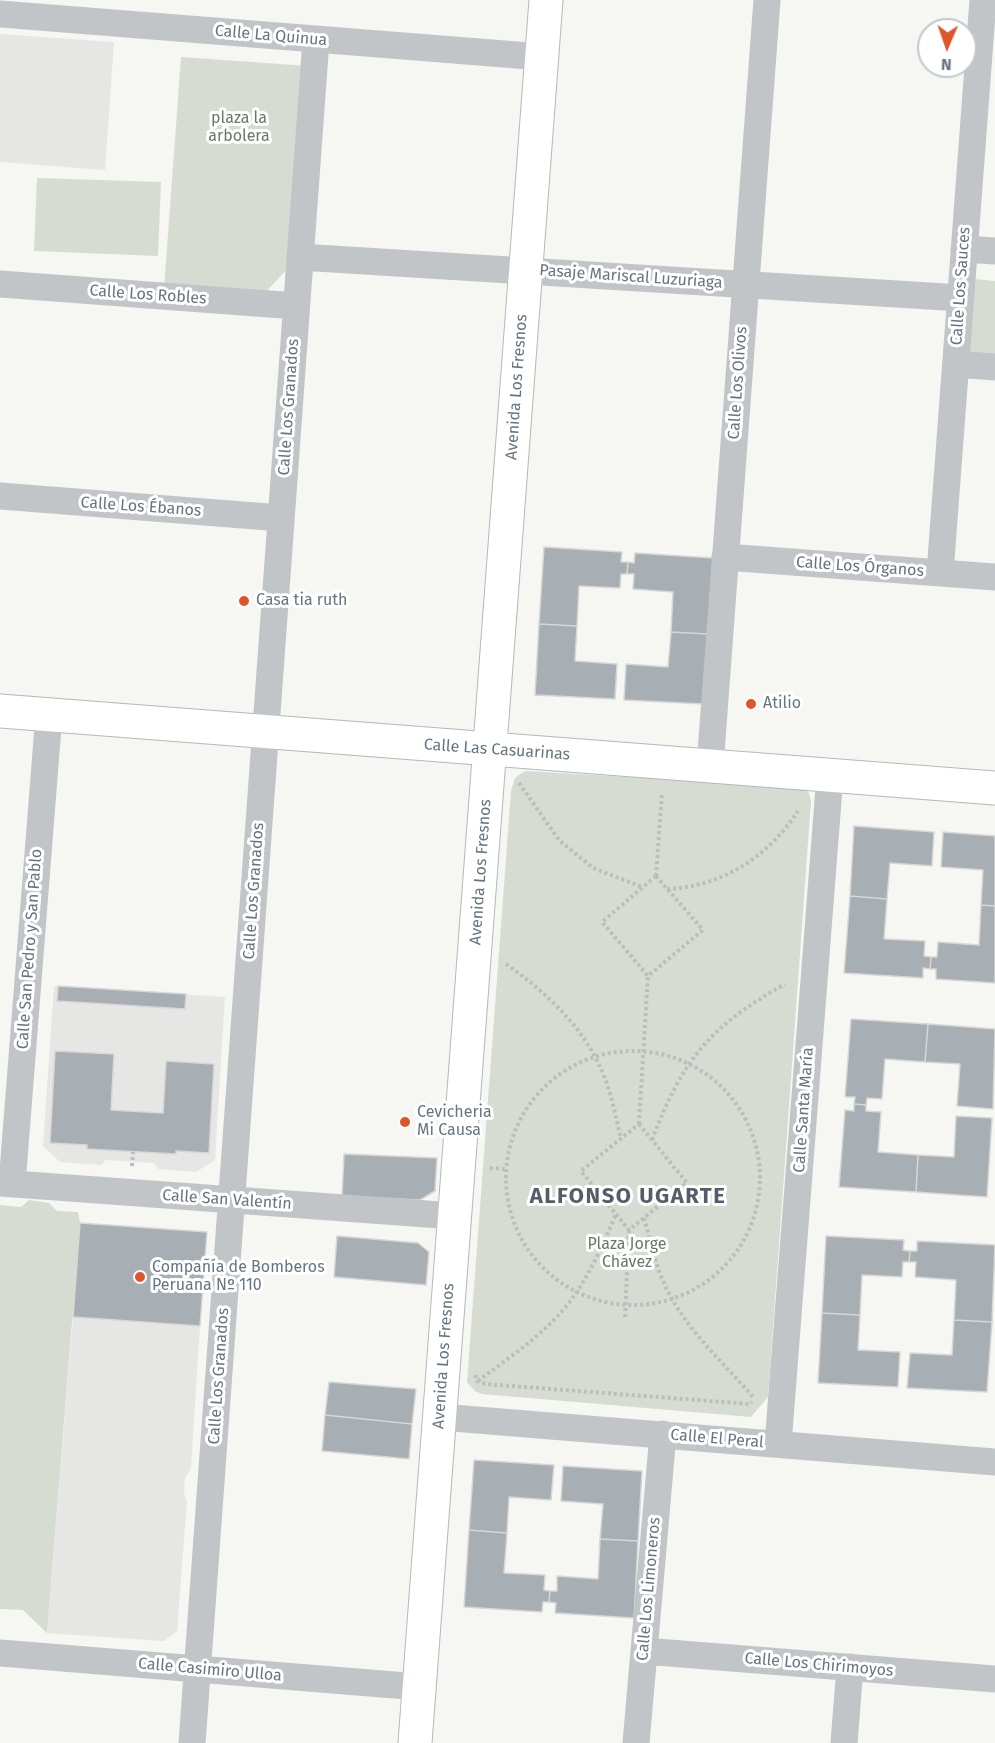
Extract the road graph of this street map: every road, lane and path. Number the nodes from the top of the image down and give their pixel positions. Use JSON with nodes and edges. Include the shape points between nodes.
{"nodes":[{"id":1,"x":546,"y":0,"type":"edge"},
{"id":2,"x":767,"y":0,"type":"edge"},
{"id":3,"x":983,"y":0,"type":"edge"},
{"id":4,"x":0,"y":14,"type":"edge"},
{"id":5,"x":316,"y":40,"type":"junction"},
{"id":6,"x":542,"y":57,"type":"junction"},
{"id":7,"x":986,"y":91,"type":"edge"},
{"id":8,"x":964,"y":249,"type":"junction"},
{"id":9,"x":995,"y":251,"type":"edge"},
{"id":10,"x":300,"y":257,"type":"junction"},
{"id":11,"x":526,"y":271,"type":"junction"},
{"id":12,"x":0,"y":284,"type":"edge"},
{"id":13,"x":746,"y":285,"type":"junction"},
{"id":14,"x":961,"y":298,"type":"junction"},
{"id":15,"x":296,"y":306,"type":"junction"},
{"id":16,"x":956,"y":364,"type":"junction"},
{"id":17,"x":995,"y":367,"type":"edge"},
{"id":18,"x":0,"y":496,"type":"edge"},
{"id":19,"x":281,"y":518,"type":"junction"},
{"id":20,"x":725,"y":557,"type":"junction"},
{"id":21,"x":940,"y":573,"type":"junction"},
{"id":22,"x":995,"y":577,"type":"edge"},
{"id":23,"x":0,"y":711,"type":"edge"},
{"id":24,"x":49,"y":714,"type":"junction"},
{"id":25,"x":266,"y":732,"type":"junction"},
{"id":26,"x":490,"y":749,"type":"junction"},
{"id":27,"x":710,"y":766,"type":"junction"},
{"id":28,"x":830,"y":775,"type":"junction"},
{"id":29,"x":525,"y":780,"type":"dead end"},
{"id":30,"x":520,"y":784,"type":"junction"},
{"id":31,"x":663,"y":788,"type":"dead end"},
{"id":32,"x":995,"y":788,"type":"edge"},
{"id":33,"x":518,"y":790,"type":"dead end"},
{"id":34,"x":656,"y":876,"type":"junction"},
{"id":35,"x":642,"y":888,"type":"junction"},
{"id":36,"x":667,"y":889,"type":"junction"},
{"id":37,"x":491,"y":951,"type":"junction"},
{"id":38,"x":506,"y":964,"type":"junction"},
{"id":39,"x":505,"y":976,"type":"dead end"},
{"id":40,"x":648,"y":976,"type":"junction"},
{"id":41,"x":792,"y":981,"type":"dead end"},
{"id":42,"x":643,"y":1053,"type":"junction"},
{"id":43,"x":595,"y":1058,"type":"junction"},
{"id":44,"x":688,"y":1065,"type":"junction"},
{"id":45,"x":639,"y":1124,"type":"junction"},
{"id":46,"x":621,"y":1139,"type":"junction"},
{"id":47,"x":652,"y":1141,"type":"junction"},
{"id":48,"x":490,"y":1157,"type":"dead end"},
{"id":49,"x":488,"y":1179,"type":"dead end"},
{"id":50,"x":6,"y":1183,"type":"edge"},
{"id":51,"x":231,"y":1200,"type":"junction"},
{"id":52,"x":616,"y":1214,"type":"junction"},
{"id":53,"x":454,"y":1216,"type":"junction"},
{"id":54,"x":644,"y":1218,"type":"junction"},
{"id":55,"x":629,"y":1230,"type":"junction"},
{"id":56,"x":577,"y":1292,"type":"junction"},
{"id":57,"x":672,"y":1299,"type":"junction"},
{"id":58,"x":625,"y":1305,"type":"junction"},
{"id":59,"x":625,"y":1317,"type":"dead end"},
{"id":60,"x":473,"y":1370,"type":"dead end"},
{"id":61,"x":477,"y":1381,"type":"junction"},
{"id":62,"x":760,"y":1393,"type":"dead end"},
{"id":63,"x":755,"y":1399,"type":"junction"},
{"id":64,"x":440,"y":1417,"type":"junction"},
{"id":65,"x":663,"y":1434,"type":"junction"},
{"id":66,"x":778,"y":1444,"type":"junction"},
{"id":67,"x":995,"y":1462,"type":"edge"},
{"id":68,"x":644,"y":1651,"type":"junction"},
{"id":69,"x":0,"y":1653,"type":"edge"},
{"id":70,"x":850,"y":1667,"type":"junction"},
{"id":71,"x":197,"y":1669,"type":"junction"},
{"id":72,"x":995,"y":1679,"type":"edge"},
{"id":73,"x":419,"y":1687,"type":"junction"},
{"id":74,"x":192,"y":1743,"type":"edge"},
{"id":75,"x":415,"y":1743,"type":"edge"},
{"id":76,"x":636,"y":1743,"type":"edge"},
{"id":77,"x":844,"y":1743,"type":"edge"}],
"edges":[{"from":1,"to":6,"type":"street","name":"Avenida Los Fresnos"},
{"from":2,"to":13,"type":"street","name":"Calle Los Olivos"},
{"from":3,"to":7,"type":"street","name":"Calle Los Sauces"},
{"from":4,"to":5,"type":"street","name":"Calle La Quinua"},
{"from":5,"to":6,"type":"street","name":"Calle La Quinua"},
{"from":5,"to":10,"type":"street","name":"Calle Los Granados"},
{"from":6,"to":11,"type":"street","name":"Avenida Los Fresnos"},
{"from":7,"to":8,"type":"street","name":"Calle Los Sauces"},
{"from":8,"to":9,"type":"street"},
{"from":8,"to":14,"type":"street","name":"Calle Los Sauces"},
{"from":10,"to":11,"type":"street","name":"Pasaje Mariscal Luzuriaga"},
{"from":10,"to":15,"type":"street","name":"Calle Los Granados"},
{"from":11,"to":13,"type":"street","name":"Pasaje Mariscal Luzuriaga"},
{"from":11,"to":26,"type":"street","name":"Avenida Los Fresnos"},
{"from":12,"to":15,"type":"street","name":"Calle Los Robles"},
{"from":13,"to":14,"type":"street","name":"Pasaje Mariscal Luzuriaga"},
{"from":13,"to":20,"type":"street","name":"Calle Los Olivos"},
{"from":14,"to":16,"type":"street","name":"Calle Los Sauces"},
{"from":15,"to":19,"type":"street","name":"Calle Los Granados"},
{"from":16,"to":17,"type":"street"},
{"from":16,"to":21,"type":"street","name":"Calle Los Sauces"},
{"from":18,"to":19,"type":"street","name":"Calle Los Ébanos"},
{"from":19,"to":25,"type":"street","name":"Calle Los Granados"},
{"from":20,"to":21,"type":"street","name":"Calle Los Órganos"},
{"from":20,"to":27,"type":"street","name":"Calle Los Olivos"},
{"from":21,"to":22,"type":"street","name":"Calle Los Órganos"},
{"from":23,"to":24,"type":"street","name":"Calle Las Casuarinas"},
{"from":24,"to":25,"type":"street","name":"Calle Las Casuarinas"},
{"from":24,"to":50,"type":"street","name":"Calle San Pedro y San Pablo"},
{"from":25,"to":26,"type":"street","name":"Calle Las Casuarinas"},
{"from":25,"to":51,"type":"street","name":"Calle Los Granados"},
{"from":26,"to":27,"type":"street","name":"Calle Las Casuarinas"},
{"from":26,"to":30,"type":"path"},
{"from":26,"to":37,"type":"street","name":"Avenida Los Fresnos"},
{"from":27,"to":28,"type":"street","name":"Calle Las Casuarinas"},
{"from":28,"to":32,"type":"street","name":"Calle Las Casuarinas"},
{"from":28,"to":36,"type":"path","via":[[809,792],[786,829],[754,860],[716,880]]},
{"from":28,"to":66,"type":"street","name":"Calle Santa María"},
{"from":29,"to":30,"type":"path"},
{"from":30,"to":33,"type":"path"},
{"from":30,"to":35,"type":"path","via":[[559,840],[593,868]]},
{"from":31,"to":34,"type":"path"},
{"from":34,"to":35,"type":"path"},
{"from":34,"to":36,"type":"path"},
{"from":35,"to":40,"type":"path","via":[[602,922]]},
{"from":36,"to":40,"type":"path","via":[[703,930]]},
{"from":37,"to":38,"type":"path"},
{"from":37,"to":38,"type":"path"},
{"from":37,"to":53,"type":"street","name":"Avenida Los Fresnos"},
{"from":38,"to":39,"type":"path"},
{"from":38,"to":43,"type":"path","via":[[537,986],[564,1013]]},
{"from":40,"to":42,"type":"path"},
{"from":41,"to":44,"type":"path","via":[[736,1015],[703,1044]]},
{"from":42,"to":43,"type":"path","via":[[620,1052]]},
{"from":42,"to":44,"type":"path","via":[[663,1054]]},
{"from":42,"to":45,"type":"path"},
{"from":43,"to":46,"type":"path","via":[[612,1098]]},
{"from":43,"to":56,"type":"path","via":[[580,1063],[544,1087],[519,1120],[506,1161],[508,1203],[522,1242],[549,1275]]},
{"from":44,"to":47,"type":"path","via":[[667,1102]]},
{"from":44,"to":57,"type":"path","via":[[702,1070],[733,1099],[754,1135],[762,1176],[756,1217],[736,1254],[706,1283]]},
{"from":45,"to":46,"type":"path"},
{"from":45,"to":47,"type":"path"},
{"from":46,"to":52,"type":"path","via":[[581,1171]]},
{"from":47,"to":54,"type":"path","via":[[687,1183]]},
{"from":48,"to":49,"type":"path"},
{"from":50,"to":51,"type":"street","name":"Calle San Valentín"},
{"from":51,"to":53,"type":"street","name":"Calle San Valentín"},
{"from":51,"to":71,"type":"street","name":"Calle Los Granados"},
{"from":52,"to":55,"type":"path"},
{"from":52,"to":56,"type":"path"},
{"from":53,"to":64,"type":"street","name":"Avenida Los Fresnos"},
{"from":54,"to":55,"type":"path"},
{"from":54,"to":57,"type":"path","via":[[662,1280]]},
{"from":55,"to":58,"type":"path"},
{"from":56,"to":58,"type":"path"},
{"from":56,"to":61,"type":"path","via":[[547,1326]]},
{"from":57,"to":58,"type":"path"},
{"from":57,"to":63,"type":"path","via":[[702,1341]]},
{"from":58,"to":59,"type":"path"},
{"from":60,"to":61,"type":"path"},
{"from":61,"to":63,"type":"path","via":[[750,1404]]},
{"from":61,"to":64,"type":"path"},
{"from":62,"to":63,"type":"path"},
{"from":63,"to":66,"type":"path"},
{"from":64,"to":65,"type":"street","name":"Calle El Peral"},
{"from":64,"to":73,"type":"street","name":"Avenida Los Fresnos"},
{"from":65,"to":66,"type":"street","name":"Calle El Peral"},
{"from":65,"to":68,"type":"street","name":"Calle Los Limoneros"},
{"from":66,"to":67,"type":"street","name":"Calle El Peral"},
{"from":68,"to":70,"type":"street","name":"Calle Los Chirimoyos"},
{"from":68,"to":76,"type":"street","name":"Calle Los Limoneros"},
{"from":69,"to":71,"type":"street","name":"Calle Casimiro Ulloa"},
{"from":70,"to":72,"type":"street","name":"Calle Los Chirimoyos"},
{"from":70,"to":77,"type":"street"},
{"from":71,"to":73,"type":"street","name":"Calle Casimiro Ulloa"},
{"from":71,"to":74,"type":"street","name":"Calle Los Granados"},
{"from":73,"to":75,"type":"street","name":"Avenida Los Fresnos"}]}
